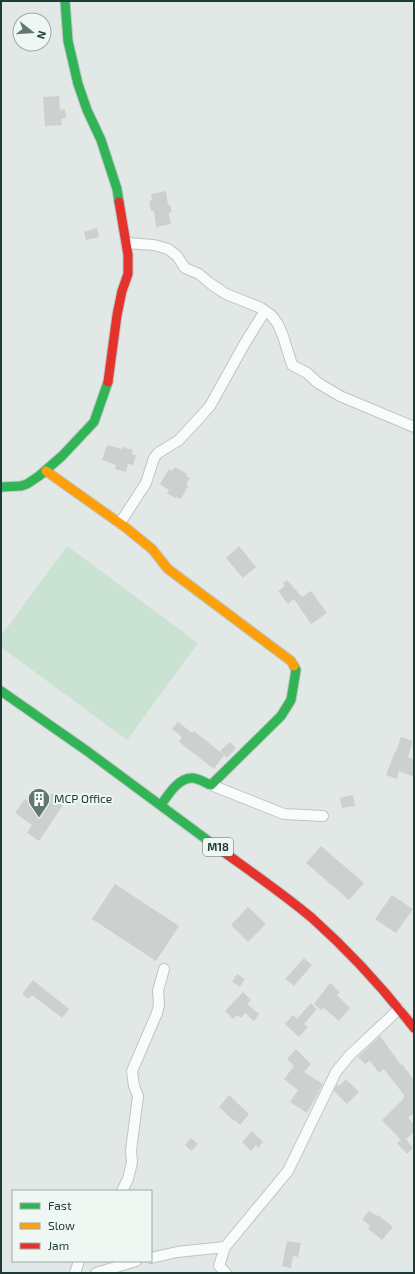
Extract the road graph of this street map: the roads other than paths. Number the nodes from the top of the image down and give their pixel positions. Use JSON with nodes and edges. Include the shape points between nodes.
{"nodes":[{"id":1,"x":65,"y":1,"type":"edge"},
{"id":2,"x":126,"y":243,"type":"junction"},
{"id":3,"x":265,"y":311,"type":"junction"},
{"id":4,"x":414,"y":427,"type":"edge"},
{"id":5,"x":46,"y":471,"type":"junction"},
{"id":6,"x":1,"y":487,"type":"edge"},
{"id":7,"x":120,"y":523,"type":"junction"},
{"id":8,"x":1,"y":691,"type":"edge"},
{"id":9,"x":212,"y":784,"type":"junction"},
{"id":10,"x":161,"y":805,"type":"junction"},
{"id":11,"x":323,"y":816,"type":"dead end"},
{"id":12,"x":164,"y":969,"type":"dead end"},
{"id":13,"x":399,"y":1009,"type":"junction"},
{"id":14,"x":414,"y":1028,"type":"edge"},
{"id":15,"x":122,"y":1190,"type":"edge"},
{"id":16,"x":225,"y":1247,"type":"junction"},
{"id":17,"x":152,"y":1258,"type":"edge"},
{"id":18,"x":79,"y":1262,"type":"edge"},
{"id":19,"x":133,"y":1262,"type":"edge"},
{"id":20,"x":219,"y":1271,"type":"edge"},
{"id":21,"x":75,"y":1273,"type":"edge"},
{"id":22,"x":96,"y":1273,"type":"edge"}],
"edges":[{"from":1,"to":2,"type":"street","via":[[67,34],[76,77],[117,189]]},
{"from":2,"to":3,"type":"street","via":[[168,249],[187,270],[199,274],[226,294]]},
{"from":2,"to":5,"type":"street","via":[[128,274],[117,315],[109,377],[98,414],[83,435]]},
{"from":3,"to":4,"type":"street","via":[[278,324],[292,365],[340,396]]},
{"from":3,"to":7,"type":"street","via":[[210,406],[179,440],[154,458],[146,483]]},
{"from":5,"to":6,"type":"street","via":[[27,484]]},
{"from":5,"to":7,"type":"street"},
{"from":7,"to":9,"type":"street","via":[[152,549],[168,569],[291,661],[296,670],[291,700],[281,716]]},
{"from":8,"to":10,"type":"street","number":"M18"},
{"from":9,"to":10,"type":"street","via":[[194,778],[186,779],[178,783]]},
{"from":9,"to":11,"type":"street","via":[[284,814]]},
{"from":10,"to":13,"type":"street","number":"M18","via":[[272,886],[317,923],[361,965]]},
{"from":12,"to":15,"type":"street","via":[[158,991],[157,1013],[132,1071],[138,1096],[132,1162]]},
{"from":13,"to":14,"type":"street","number":"M18"},
{"from":13,"to":16,"type":"street","via":[[349,1056],[336,1072],[288,1171]]},
{"from":16,"to":17,"type":"street","via":[[177,1252]]},
{"from":16,"to":20,"type":"street"},
{"from":18,"to":21,"type":"street"},
{"from":19,"to":22,"type":"street"}]}
